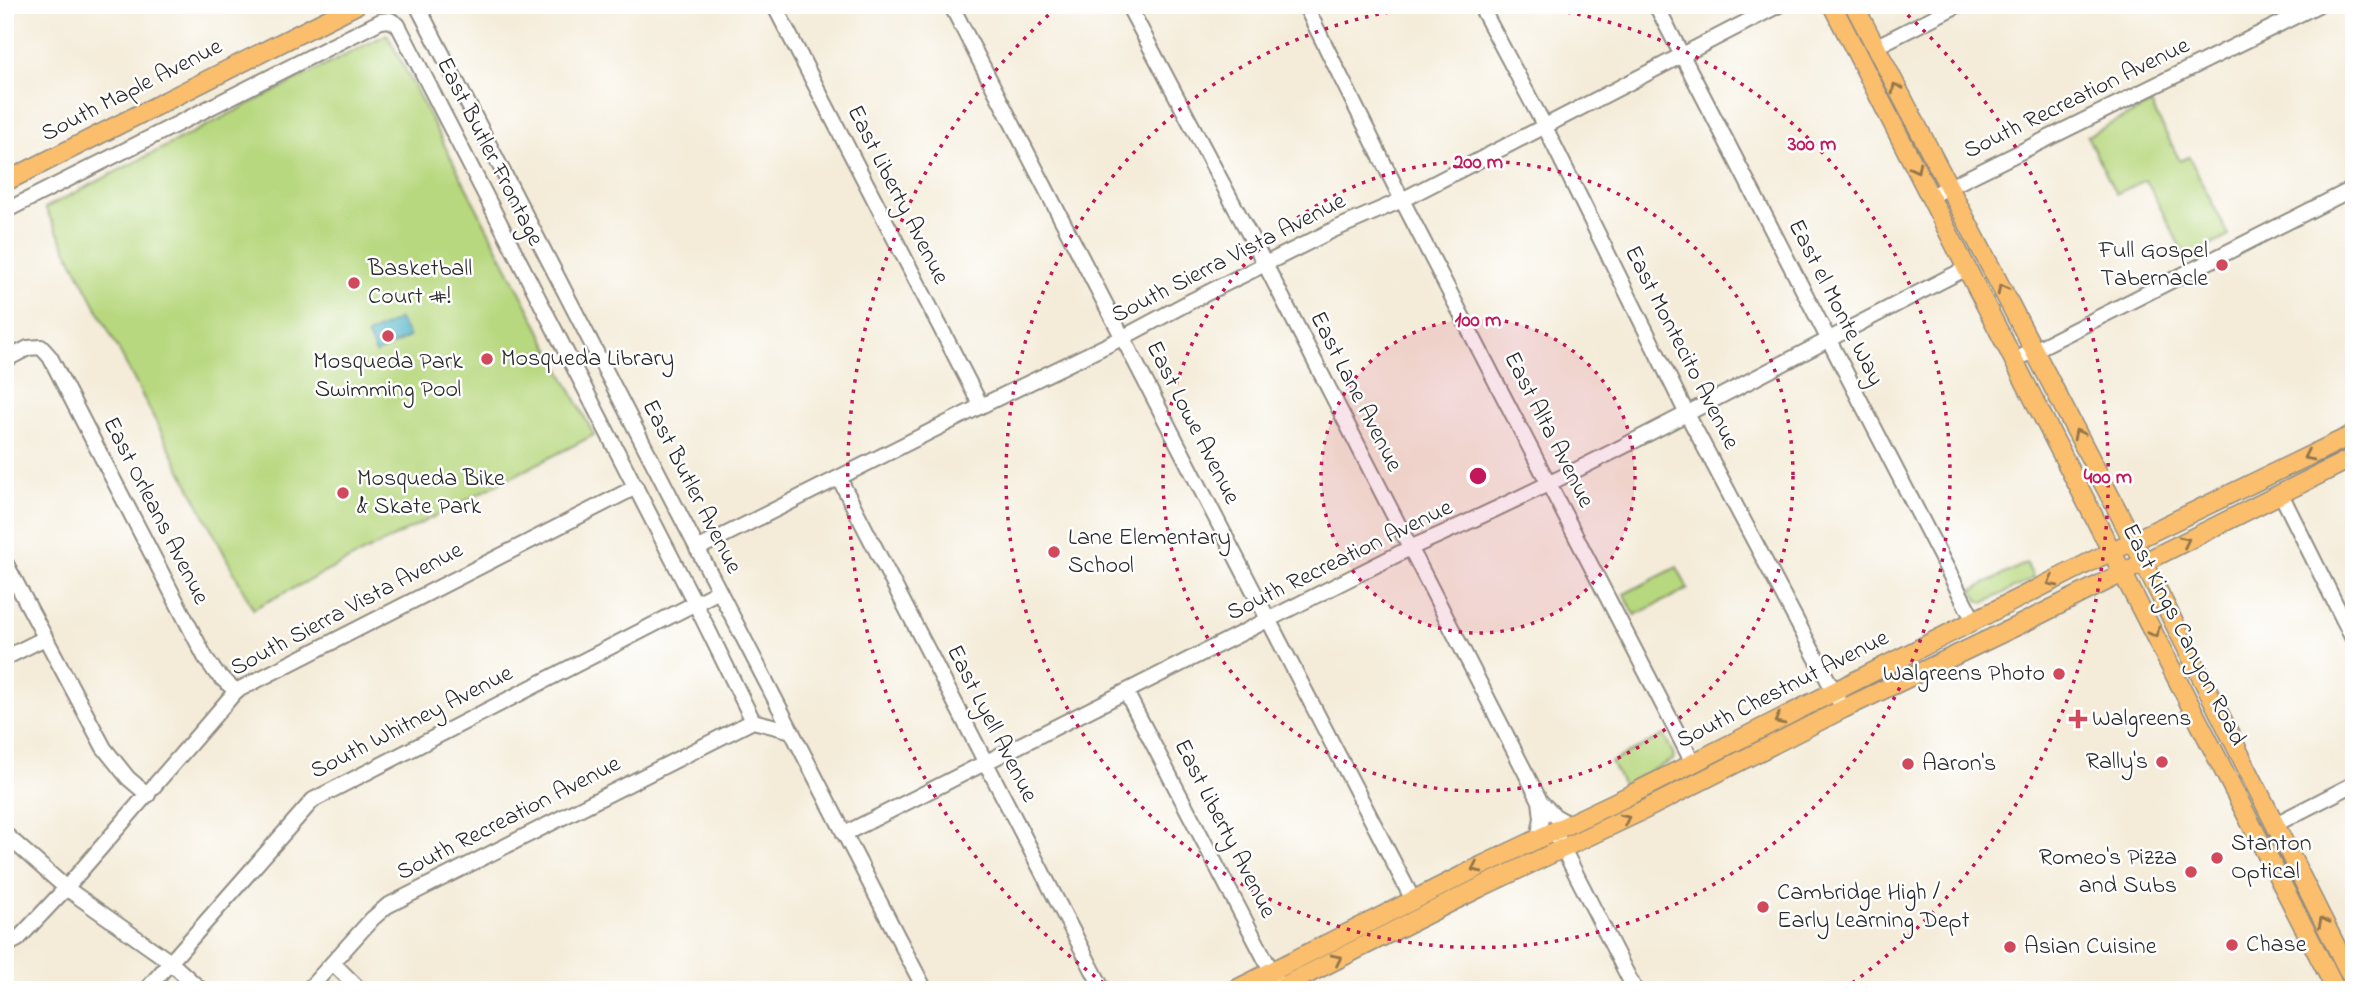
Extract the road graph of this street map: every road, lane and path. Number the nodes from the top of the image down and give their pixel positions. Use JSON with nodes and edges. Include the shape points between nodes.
{"nodes":[{"id":1,"x":356,"y":5,"type":"edge"},
{"id":2,"x":417,"y":5,"type":"edge"},
{"id":3,"x":774,"y":5,"type":"edge"},
{"id":4,"x":951,"y":5,"type":"edge"},
{"id":5,"x":1128,"y":5,"type":"edge"},
{"id":6,"x":1305,"y":5,"type":"edge"},
{"id":7,"x":1480,"y":5,"type":"edge"},
{"id":8,"x":1656,"y":5,"type":"edge"},
{"id":9,"x":1779,"y":5,"type":"edge"},
{"id":10,"x":1832,"y":5,"type":"edge"},
{"id":11,"x":1854,"y":5,"type":"edge"},
{"id":12,"x":1958,"y":5,"type":"edge"},
{"id":13,"x":2318,"y":5,"type":"edge"},
{"id":14,"x":1875,"y":47,"type":"junction"},
{"id":15,"x":1682,"y":54,"type":"junction"},
{"id":16,"x":1544,"y":125,"type":"junction"},
{"id":17,"x":113,"y":128,"type":"junction"},
{"id":18,"x":124,"y":152,"type":"junction"},
{"id":19,"x":5,"y":182,"type":"edge"},
{"id":20,"x":1948,"y":188,"type":"junction"},
{"id":21,"x":2354,"y":188,"type":"edge"},
{"id":22,"x":1931,"y":196,"type":"junction"},
{"id":23,"x":1402,"y":200,"type":"junction"},
{"id":24,"x":5,"y":211,"type":"edge"},
{"id":25,"x":1265,"y":264,"type":"junction"},
{"id":26,"x":1967,"y":268,"type":"junction"},
{"id":27,"x":567,"y":297,"type":"junction"},
{"id":28,"x":544,"y":309,"type":"junction"},
{"id":29,"x":1122,"y":338,"type":"junction"},
{"id":30,"x":1827,"y":339,"type":"junction"},
{"id":31,"x":2034,"y":350,"type":"junction"},
{"id":32,"x":5,"y":360,"type":"edge"},
{"id":33,"x":2015,"y":360,"type":"junction"},
{"id":34,"x":981,"y":406,"type":"junction"},
{"id":35,"x":1687,"y":414,"type":"junction"},
{"id":36,"x":2354,"y":434,"type":"edge"},
{"id":37,"x":2354,"y":457,"type":"edge"},
{"id":38,"x":839,"y":478,"type":"junction"},
{"id":39,"x":1549,"y":483,"type":"junction"},
{"id":40,"x":636,"y":487,"type":"junction"},
{"id":41,"x":2281,"y":494,"type":"junction"},
{"id":42,"x":2134,"y":541,"type":"junction"},
{"id":43,"x":1410,"y":548,"type":"junction"},
{"id":44,"x":697,"y":550,"type":"junction"},
{"id":45,"x":2113,"y":551,"type":"junction"},
{"id":46,"x":5,"y":562,"type":"edge"},
{"id":47,"x":2144,"y":562,"type":"junction"},
{"id":48,"x":2124,"y":572,"type":"junction"},
{"id":49,"x":719,"y":591,"type":"junction"},
{"id":50,"x":695,"y":603,"type":"junction"},
{"id":51,"x":1269,"y":620,"type":"junction"},
{"id":52,"x":1974,"y":621,"type":"junction"},
{"id":53,"x":45,"y":638,"type":"junction"},
{"id":54,"x":2354,"y":641,"type":"edge"},
{"id":55,"x":5,"y":658,"type":"edge"},
{"id":56,"x":1907,"y":678,"type":"junction"},
{"id":57,"x":236,"y":691,"type":"junction"},
{"id":58,"x":1126,"y":692,"type":"junction"},
{"id":59,"x":1834,"y":692,"type":"junction"},
{"id":60,"x":1843,"y":709,"type":"junction"},
{"id":61,"x":753,"y":721,"type":"junction"},
{"id":62,"x":792,"y":731,"type":"junction"},
{"id":63,"x":985,"y":763,"type":"junction"},
{"id":64,"x":1693,"y":763,"type":"junction"},
{"id":65,"x":2354,"y":784,"type":"edge"},
{"id":66,"x":148,"y":795,"type":"junction"},
{"id":67,"x":1540,"y":801,"type":"junction"},
{"id":68,"x":2274,"y":825,"type":"junction"},
{"id":69,"x":1562,"y":827,"type":"junction"},
{"id":70,"x":5,"y":834,"type":"edge"},
{"id":71,"x":844,"y":834,"type":"junction"},
{"id":72,"x":1538,"y":839,"type":"junction"},
{"id":73,"x":1563,"y":848,"type":"junction"},
{"id":74,"x":1453,"y":880,"type":"junction"},
{"id":75,"x":66,"y":888,"type":"junction"},
{"id":76,"x":1413,"y":900,"type":"junction"},
{"id":77,"x":1385,"y":936,"type":"junction"},
{"id":78,"x":5,"y":946,"type":"edge"},
{"id":79,"x":169,"y":961,"type":"junction"},
{"id":80,"x":333,"y":963,"type":"junction"},
{"id":81,"x":1272,"y":971,"type":"junction"},
{"id":82,"x":2354,"y":982,"type":"edge"},
{"id":83,"x":1278,"y":989,"type":"edge"},
{"id":84,"x":146,"y":990,"type":"edge"},
{"id":85,"x":201,"y":990,"type":"edge"},
{"id":86,"x":308,"y":990,"type":"edge"},
{"id":87,"x":360,"y":990,"type":"edge"},
{"id":88,"x":926,"y":990,"type":"edge"},
{"id":89,"x":1103,"y":990,"type":"edge"},
{"id":90,"x":1235,"y":990,"type":"edge"},
{"id":91,"x":1635,"y":990,"type":"edge"},
{"id":92,"x":2336,"y":990,"type":"edge"}],
"edges":[{"from":1,"to":17,"type":"main road","name":"South Maple Avenue"},
{"from":2,"to":27,"type":"street","name":"East Butler Avenue"},
{"from":3,"to":34,"type":"street","name":"East Liberty Avenue"},
{"from":4,"to":29,"type":"street","name":"East Lowe Avenue"},
{"from":5,"to":25,"type":"street","name":"East Lane Avenue"},
{"from":6,"to":23,"type":"street","name":"East Alta Avenue"},
{"from":7,"to":16,"type":"street","name":"East Montecito Avenue"},
{"from":8,"to":15,"type":"street","name":"East el Monte Way"},
{"from":9,"to":15,"type":"street","name":"South Sierra Vista Avenue"},
{"from":10,"to":22,"type":"main road","name":"East Kings Canyon Road","one_way":true},
{"from":11,"to":14,"type":"main road","name":"East Kings Canyon Road"},
{"from":12,"to":14,"type":"street"},
{"from":13,"to":20,"type":"street","name":"South Recreation Avenue"},
{"from":20,"to":14,"type":"main road","name":"East Kings Canyon Road","one_way":true},
{"from":15,"to":16,"type":"street","name":"South Sierra Vista Avenue"},
{"from":15,"to":30,"type":"street","name":"East el Monte Way"},
{"from":16,"to":23,"type":"street","name":"South Sierra Vista Avenue"},
{"from":16,"to":35,"type":"street","name":"East Montecito Avenue"},
{"from":17,"to":18,"type":"street"},
{"from":17,"to":19,"type":"main road","name":"South Maple Avenue"},
{"from":18,"to":24,"type":"street"},
{"from":18,"to":28,"type":"street","name":"East Butler Frontage","via":[[390,20],[398,25]]},
{"from":20,"to":22,"type":"street","name":"South Recreation Avenue"},
{"from":31,"to":20,"type":"main road","name":"East Kings Canyon Road","one_way":true},
{"from":21,"to":31,"type":"street"},
{"from":22,"to":26,"type":"main road","name":"East Kings Canyon Road"},
{"from":23,"to":25,"type":"street","name":"South Sierra Vista Avenue"},
{"from":23,"to":39,"type":"street","name":"East Alta Avenue"},
{"from":25,"to":29,"type":"street","name":"South Sierra Vista Avenue"},
{"from":25,"to":43,"type":"street","name":"East Lane Avenue"},
{"from":26,"to":30,"type":"street","name":"South Recreation Avenue"},
{"from":26,"to":33,"type":"main road","name":"East Kings Canyon Road"},
{"from":27,"to":28,"type":"street"},
{"from":27,"to":44,"type":"street","name":"East Butler Avenue"},
{"from":28,"to":40,"type":"street","name":"East Butler Frontage"},
{"from":29,"to":34,"type":"street","name":"South Sierra Vista Avenue"},
{"from":29,"to":51,"type":"street","name":"East Lowe Avenue"},
{"from":30,"to":35,"type":"street","name":"South Recreation Avenue"},
{"from":30,"to":52,"type":"street","name":"East el Monte Way"},
{"from":31,"to":33,"type":"street"},
{"from":42,"to":31,"type":"main road","name":"East Kings Canyon Road","one_way":true},
{"from":32,"to":57,"type":"street","name":"East Orleans Avenue","via":[[41,347],[50,357],[205,657]]},
{"from":33,"to":45,"type":"main road","name":"East Kings Canyon Road"},
{"from":34,"to":38,"type":"street","name":"South Sierra Vista Avenue"},
{"from":35,"to":39,"type":"street","name":"South Recreation Avenue"},
{"from":35,"to":59,"type":"street","name":"East Montecito Avenue"},
{"from":36,"to":42,"type":"main road","name":"South Chestnut Avenue","one_way":true},
{"from":37,"to":41,"type":"main road","name":"South Chestnut Avenue"},
{"from":38,"to":44,"type":"street","name":"South Sierra Vista Avenue"},
{"from":38,"to":63,"type":"street","name":"East Lyell Avenue"},
{"from":39,"to":43,"type":"street","name":"South Recreation Avenue"},
{"from":39,"to":64,"type":"street","name":"East Alta Avenue"},
{"from":40,"to":50,"type":"street","name":"East Butler Frontage"},
{"from":40,"to":57,"type":"street","name":"South Sierra Vista Avenue"},
{"from":47,"to":41,"type":"main road","name":"South Chestnut Avenue","one_way":true},
{"from":41,"to":54,"type":"street"},
{"from":42,"to":45,"type":"main road","name":"South Chestnut Avenue"},
{"from":42,"to":47,"type":"main road","name":"East Kings Canyon Road"},
{"from":43,"to":51,"type":"street","name":"South Recreation Avenue"},
{"from":43,"to":67,"type":"street","name":"East Lane Avenue"},
{"from":44,"to":49,"type":"street","name":"East Butler Avenue"},
{"from":45,"to":48,"type":"main road","name":"East Kings Canyon Road"},
{"from":45,"to":52,"type":"main road","name":"South Chestnut Avenue","one_way":true},
{"from":46,"to":53,"type":"street"},
{"from":47,"to":48,"type":"main road","name":"South Chestnut Avenue"},
{"from":47,"to":68,"type":"main road","name":"East Kings Canyon Road"},
{"from":48,"to":56,"type":"main road","name":"South Chestnut Avenue"},
{"from":48,"to":92,"type":"main road","name":"East Kings Canyon Road","one_way":true},
{"from":49,"to":50,"type":"street","name":"South Whitney Avenue"},
{"from":49,"to":62,"type":"street","name":"East Butler Avenue"},
{"from":50,"to":61,"type":"street","name":"East Butler Frontage"},
{"from":50,"to":79,"type":"street","name":"South Whitney Avenue","via":[[313,800]]},
{"from":51,"to":58,"type":"street","name":"South Recreation Avenue"},
{"from":51,"to":76,"type":"street","name":"East Lowe Avenue"},
{"from":52,"to":56,"type":"main road","via":[[1964,636],[1914,663]]},
{"from":52,"to":59,"type":"main road","name":"South Chestnut Avenue"},
{"from":53,"to":55,"type":"street"},
{"from":53,"to":66,"type":"street","via":[[104,748]]},
{"from":56,"to":60,"type":"main road","name":"South Chestnut Avenue"},
{"from":57,"to":66,"type":"street","name":"South Sierra Vista Avenue"},
{"from":58,"to":63,"type":"street","name":"South Recreation Avenue"},
{"from":58,"to":81,"type":"street","name":"East Liberty Avenue"},
{"from":59,"to":60,"type":"street","name":"East Montecito Avenue"},
{"from":59,"to":64,"type":"main road","name":"South Chestnut Avenue","one_way":true},
{"from":73,"to":60,"type":"main road","name":"South Chestnut Avenue","one_way":true},
{"from":61,"to":62,"type":"street"},
{"from":61,"to":80,"type":"street","name":"South Recreation Avenue","via":[[387,906]]},
{"from":62,"to":71,"type":"street","name":"East Butler Avenue"},
{"from":63,"to":71,"type":"street","name":"South Recreation Avenue"},
{"from":63,"to":89,"type":"street","name":"East Lyell Avenue"},
{"from":64,"to":69,"type":"main road","name":"South Chestnut Avenue"},
{"from":65,"to":68,"type":"street"},
{"from":66,"to":75,"type":"street","name":"South Sierra Vista Avenue"},
{"from":67,"to":69,"type":"street","name":"East Lane Avenue"},
{"from":67,"to":72,"type":"street","name":"East Lane Avenue"},
{"from":82,"to":68,"type":"main road","name":"East Kings Canyon Road","one_way":true},
{"from":69,"to":72,"type":"main road","name":"South Chestnut Avenue"},
{"from":69,"to":73,"type":"street","name":"East Lane Avenue"},
{"from":70,"to":75,"type":"street"},
{"from":71,"to":88,"type":"street","name":"East Butler Avenue"},
{"from":72,"to":74,"type":"main road","name":"South Chestnut Avenue","one_way":true},
{"from":73,"to":77,"type":"main road","name":"South Chestnut Avenue"},
{"from":73,"to":91,"type":"street","name":"East Lane Avenue"},
{"from":74,"to":76,"type":"main road","name":"South Chestnut Avenue"},
{"from":74,"to":77,"type":"main road","via":[[1452,890],[1389,922]]},
{"from":75,"to":78,"type":"street","name":"South Sierra Vista Avenue","via":[[18,939]]},
{"from":75,"to":79,"type":"street"},
{"from":76,"to":81,"type":"main road","name":"South Chestnut Avenue"},
{"from":83,"to":77,"type":"main road","name":"South Chestnut Avenue","one_way":true},
{"from":79,"to":84,"type":"street","name":"South Whitney Avenue"},
{"from":79,"to":85,"type":"street"},
{"from":80,"to":86,"type":"street","name":"South Recreation Avenue"},
{"from":80,"to":87,"type":"street"},
{"from":81,"to":83,"type":"street","name":"East Liberty Avenue"},
{"from":81,"to":90,"type":"main road","name":"South Chestnut Avenue"}]}
